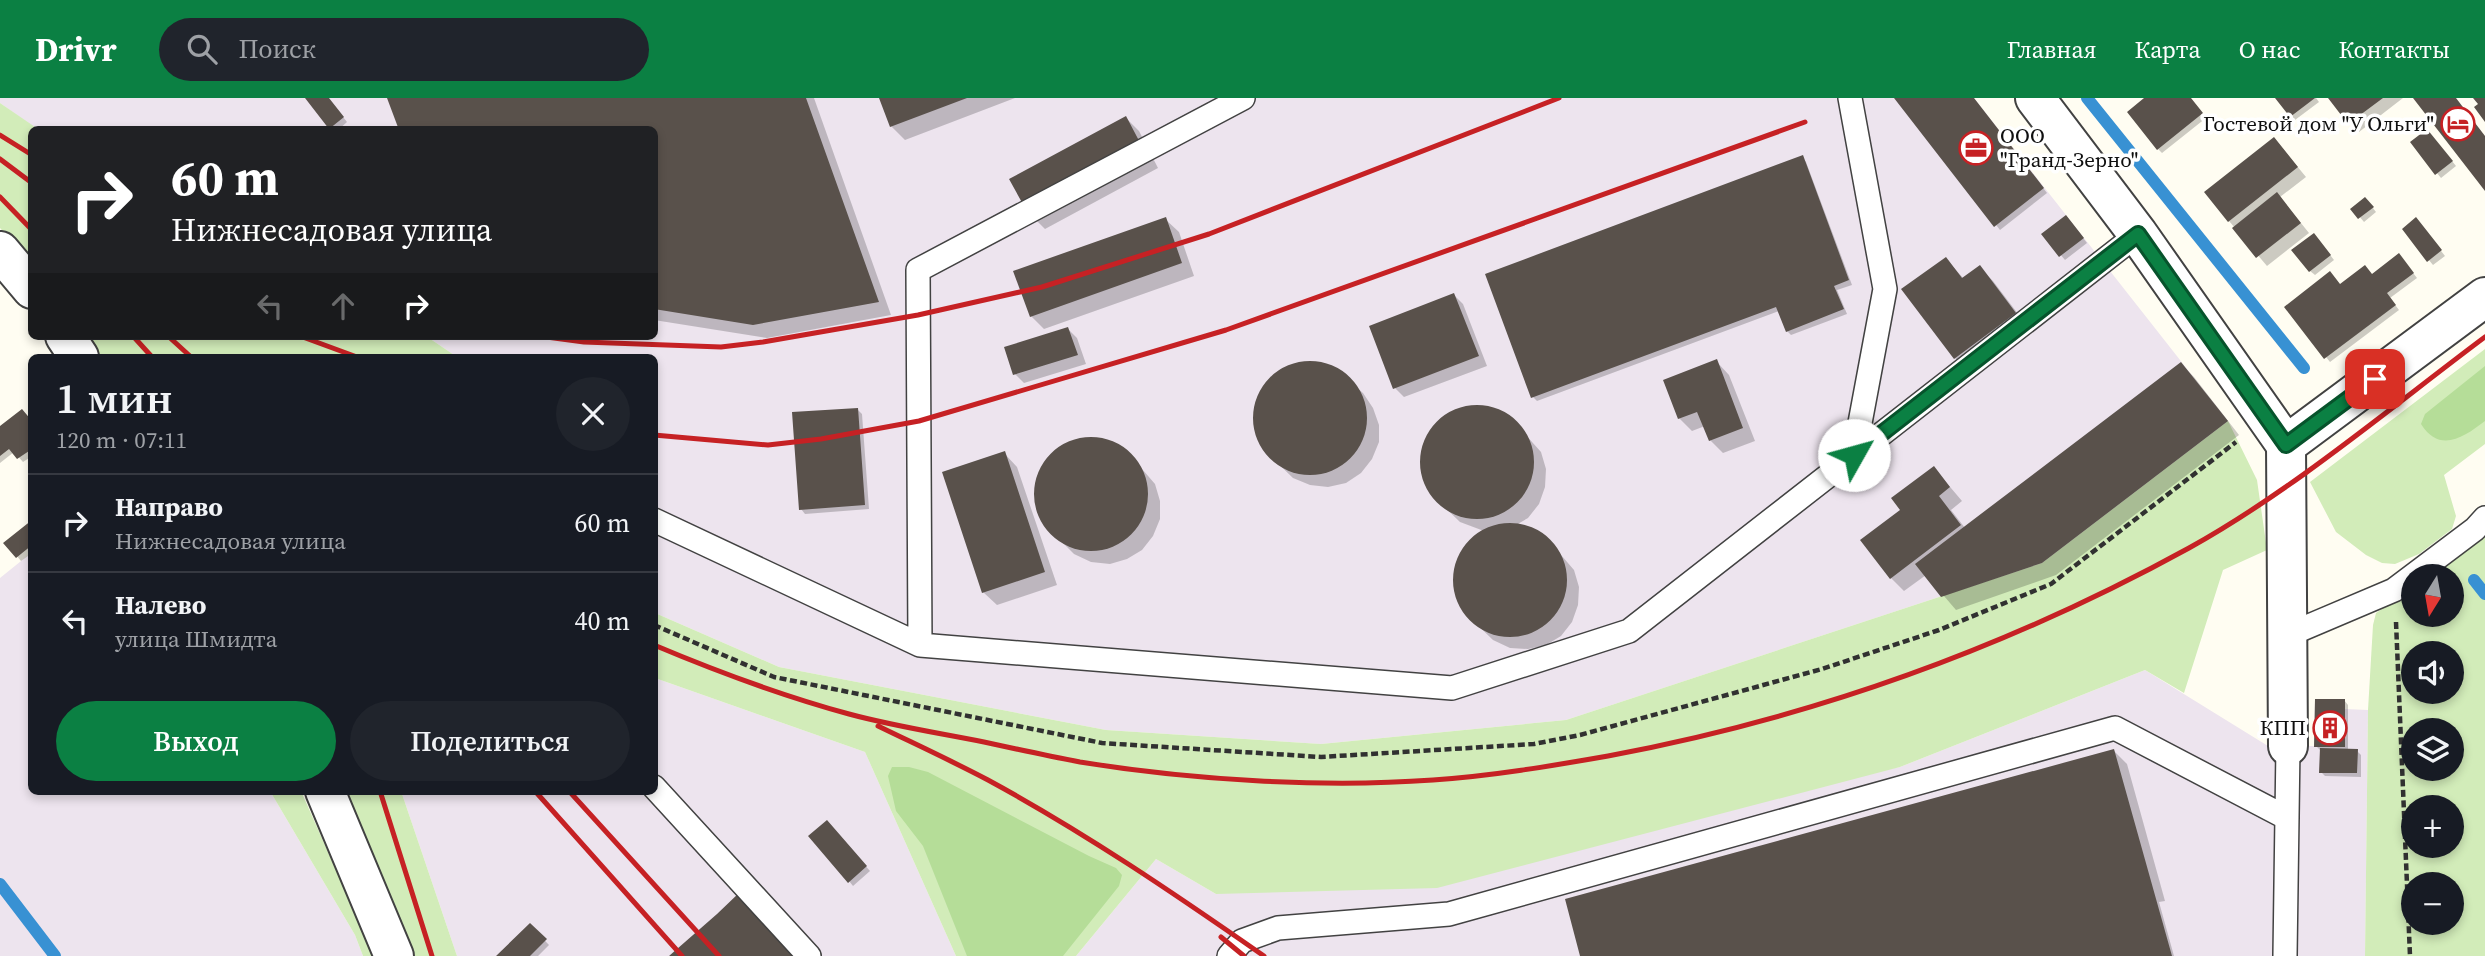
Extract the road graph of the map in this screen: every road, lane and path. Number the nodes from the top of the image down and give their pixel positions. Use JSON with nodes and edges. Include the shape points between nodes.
{"nodes":[{"id":1,"x":1243,"y":98,"type":"edge"},
{"id":2,"x":1850,"y":98,"type":"edge"},
{"id":3,"x":2035,"y":98,"type":"edge"},
{"id":4,"x":2138,"y":234,"type":"junction"},
{"id":5,"x":0,"y":251,"type":"edge"},
{"id":6,"x":28,"y":284,"type":"edge"},
{"id":7,"x":2485,"y":297,"type":"edge"},
{"id":8,"x":2286,"y":445,"type":"junction"},
{"id":9,"x":1854,"y":455,"type":"junction"},
{"id":10,"x":658,"y":522,"type":"edge"},
{"id":11,"x":2482,"y":529,"type":"edge"},
{"id":12,"x":2395,"y":590,"type":"junction"},
{"id":13,"x":2288,"y":635,"type":"junction"},
{"id":14,"x":920,"y":645,"type":"junction"},
{"id":15,"x":2288,"y":746,"type":"joint"},
{"id":16,"x":658,"y":792,"type":"edge"},
{"id":17,"x":327,"y":795,"type":"edge"},
{"id":18,"x":2287,"y":818,"type":"junction"},
{"id":19,"x":394,"y":956,"type":"edge"},
{"id":20,"x":809,"y":956,"type":"edge"},
{"id":21,"x":1228,"y":956,"type":"edge"},
{"id":22,"x":2285,"y":956,"type":"edge"},
{"id":23,"x":2410,"y":956,"type":"edge"}],
"edges":[{"from":1,"to":14,"type":"lane","via":[[918,270]]},
{"from":2,"to":9,"type":"lane","via":[[1885,289]]},
{"from":3,"to":4,"type":"street"},
{"from":4,"to":8,"type":"street"},
{"from":4,"to":9,"type":"lane"},
{"from":5,"to":6,"type":"street"},
{"from":7,"to":8,"type":"street"},
{"from":8,"to":13,"type":"street"},
{"from":9,"to":14,"type":"lane","via":[[1629,631],[1452,688]]},
{"from":10,"to":14,"type":"lane"},
{"from":11,"to":12,"type":"lane"},
{"from":12,"to":13,"type":"lane"},
{"from":12,"to":23,"type":"path"},
{"from":13,"to":15,"type":"street"},
{"from":15,"to":18,"type":"lane"},
{"from":16,"to":20,"type":"lane"},
{"from":17,"to":19,"type":"street"},
{"from":18,"to":21,"type":"lane","via":[[2115,729],[1449,914],[1278,928],[1242,941]]},
{"from":18,"to":22,"type":"lane"}]}
